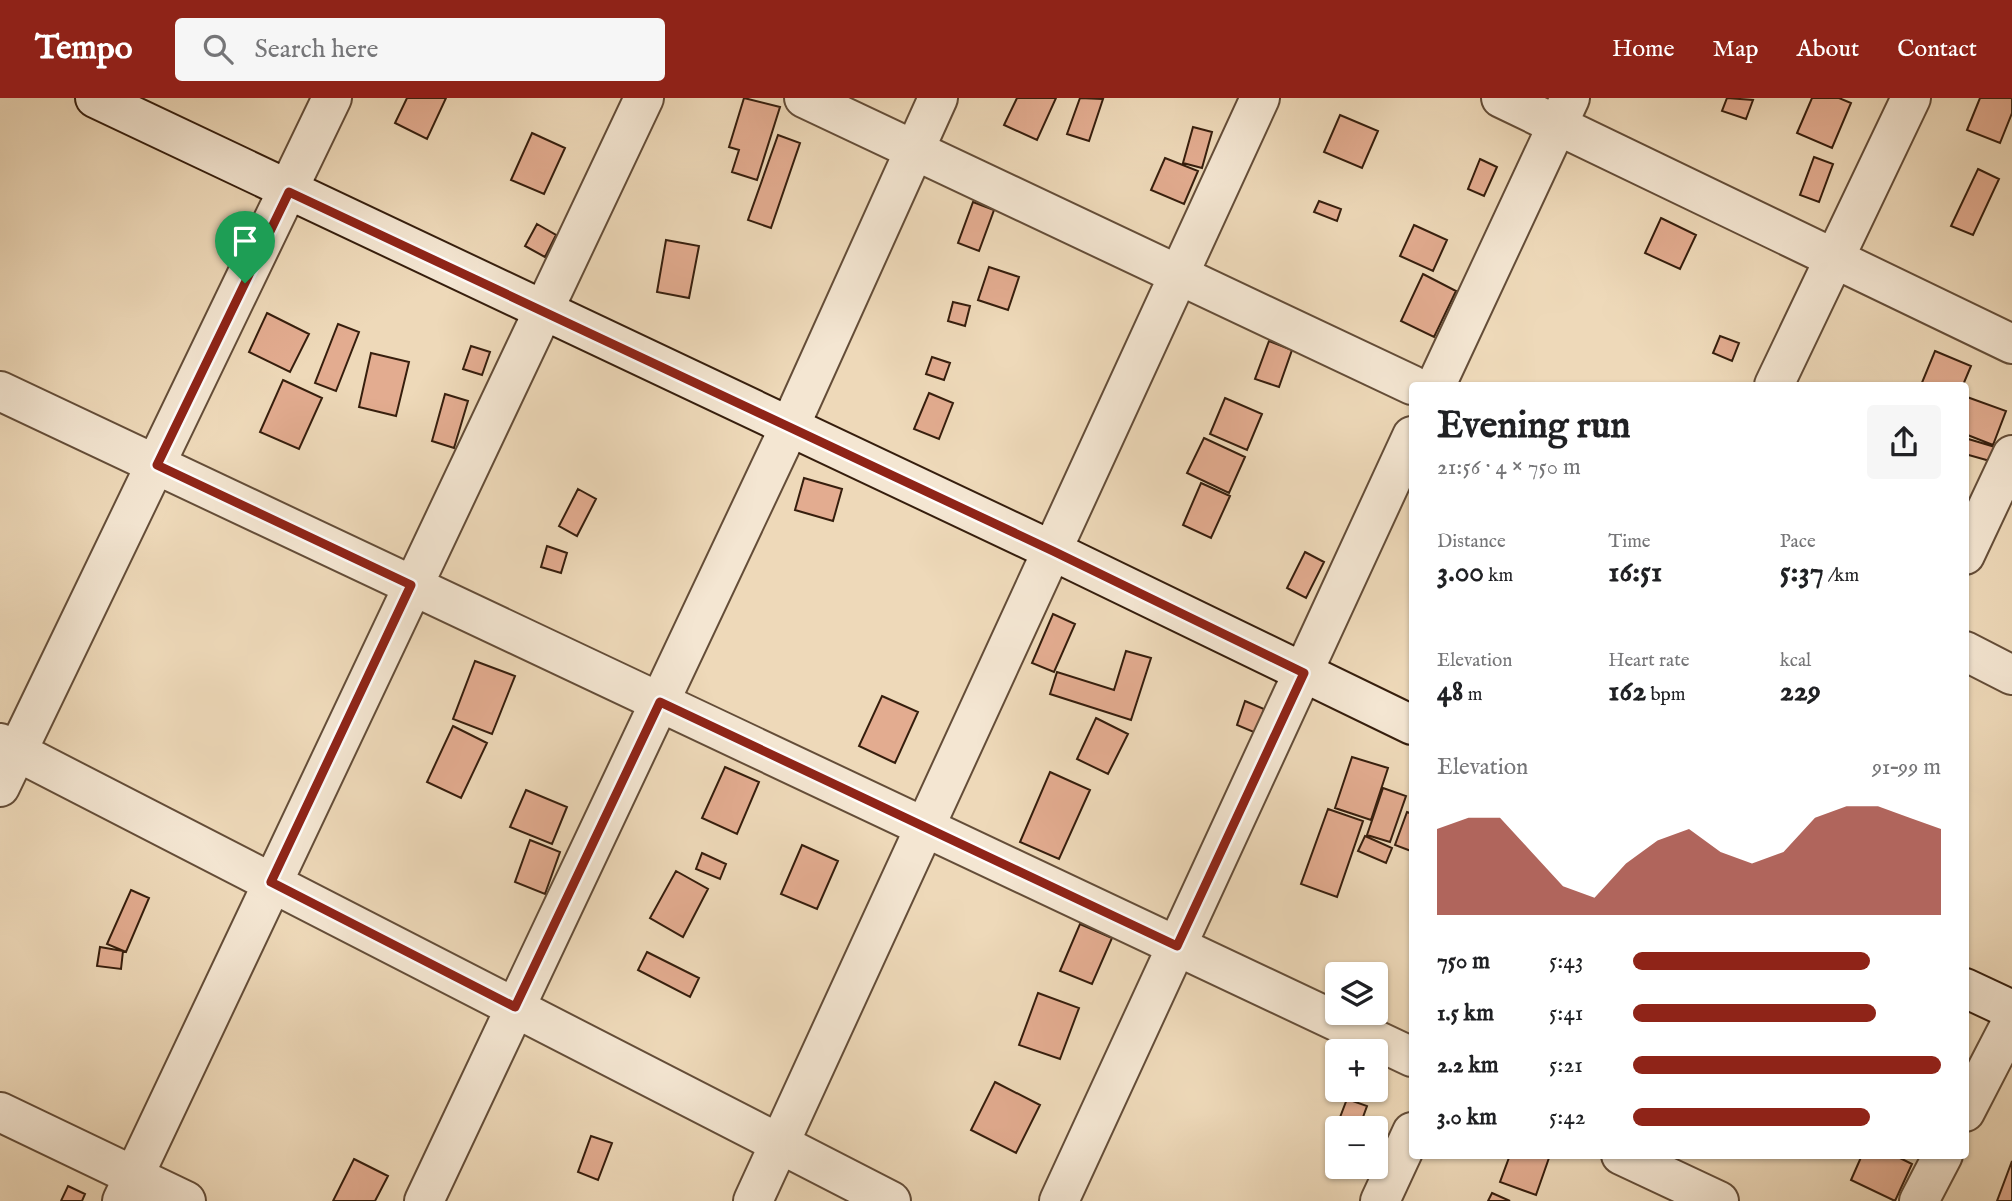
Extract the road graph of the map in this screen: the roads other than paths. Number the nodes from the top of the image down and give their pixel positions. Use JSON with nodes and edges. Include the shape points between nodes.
{"nodes":[{"id":1,"x":95,"y":98,"type":"edge"},
{"id":2,"x":332,"y":98,"type":"edge"},
{"id":3,"x":644,"y":98,"type":"edge"},
{"id":4,"x":804,"y":98,"type":"edge"},
{"id":5,"x":938,"y":98,"type":"edge"},
{"id":6,"x":1260,"y":98,"type":"edge"},
{"id":7,"x":1502,"y":98,"type":"edge"},
{"id":8,"x":1911,"y":98,"type":"edge"},
{"id":9,"x":1564,"y":111,"type":"edge"},
{"id":10,"x":914,"y":150,"type":"junction"},
{"id":11,"x":289,"y":192,"type":"junction"},
{"id":12,"x":1835,"y":257,"type":"junction"},
{"id":13,"x":1177,"y":275,"type":"junction"},
{"id":14,"x":542,"y":312,"type":"junction"},
{"id":15,"x":2012,"y":344,"type":"edge"},
{"id":16,"x":1437,"y":382,"type":"edge"},
{"id":17,"x":1775,"y":382,"type":"edge"},
{"id":18,"x":1409,"y":384,"type":"edge"},
{"id":19,"x":0,"y":391,"type":"edge"},
{"id":20,"x":789,"y":428,"type":"junction"},
{"id":21,"x":1409,"y":443,"type":"edge"},
{"id":22,"x":2012,"y":455,"type":"edge"},
{"id":23,"x":157,"y":465,"type":"junction"},
{"id":24,"x":1969,"y":546,"type":"edge"},
{"id":25,"x":1053,"y":551,"type":"junction"},
{"id":26,"x":411,"y":585,"type":"junction"},
{"id":27,"x":1969,"y":653,"type":"edge"},
{"id":28,"x":1304,"y":673,"type":"junction"},
{"id":29,"x":2012,"y":675,"type":"edge"},
{"id":30,"x":660,"y":702,"type":"junction"},
{"id":31,"x":1409,"y":724,"type":"edge"},
{"id":32,"x":9,"y":747,"type":"edge"},
{"id":33,"x":0,"y":787,"type":"edge"},
{"id":34,"x":926,"y":828,"type":"junction"},
{"id":35,"x":271,"y":882,"type":"junction"},
{"id":36,"x":1177,"y":946,"type":"junction"},
{"id":37,"x":1969,"y":990,"type":"edge"},
{"id":38,"x":515,"y":1007,"type":"junction"},
{"id":39,"x":2012,"y":1010,"type":"edge"},
{"id":40,"x":2012,"y":1021,"type":"edge"},
{"id":41,"x":1409,"y":1056,"type":"edge"},
{"id":42,"x":1969,"y":1104,"type":"edge"},
{"id":43,"x":0,"y":1112,"type":"edge"},
{"id":44,"x":1409,"y":1138,"type":"edge"},
{"id":45,"x":780,"y":1144,"type":"junction"},
{"id":46,"x":1629,"y":1159,"type":"edge"},
{"id":47,"x":1941,"y":1159,"type":"edge"},
{"id":48,"x":1663,"y":1177,"type":"edge"},
{"id":49,"x":128,"y":1188,"type":"edge"},
{"id":50,"x":186,"y":1201,"type":"edge"},
{"id":51,"x":424,"y":1201,"type":"edge"},
{"id":52,"x":753,"y":1201,"type":"edge"},
{"id":53,"x":891,"y":1201,"type":"edge"},
{"id":54,"x":1059,"y":1201,"type":"edge"},
{"id":55,"x":1380,"y":1201,"type":"edge"},
{"id":56,"x":1719,"y":1201,"type":"edge"},
{"id":57,"x":1919,"y":1201,"type":"edge"}],
"edges":[{"from":1,"to":11,"type":"street"},
{"from":2,"to":11,"type":"street"},
{"from":3,"to":14,"type":"street"},
{"from":4,"to":10,"type":"street"},
{"from":5,"to":10,"type":"street"},
{"from":6,"to":13,"type":"street"},
{"from":7,"to":9,"type":"street"},
{"from":8,"to":12,"type":"street"},
{"from":9,"to":12,"type":"street"},
{"from":9,"to":16,"type":"street"},
{"from":10,"to":13,"type":"street"},
{"from":10,"to":20,"type":"street"},
{"from":11,"to":14,"type":"street"},
{"from":11,"to":23,"type":"street"},
{"from":12,"to":15,"type":"street"},
{"from":12,"to":17,"type":"street"},
{"from":13,"to":18,"type":"street"},
{"from":13,"to":25,"type":"street"},
{"from":14,"to":20,"type":"street"},
{"from":14,"to":26,"type":"street"},
{"from":19,"to":23,"type":"street"},
{"from":20,"to":25,"type":"street"},
{"from":20,"to":30,"type":"street"},
{"from":21,"to":28,"type":"street"},
{"from":22,"to":24,"type":"street"},
{"from":23,"to":26,"type":"street"},
{"from":23,"to":32,"type":"street"},
{"from":25,"to":28,"type":"street"},
{"from":25,"to":34,"type":"street"},
{"from":26,"to":30,"type":"street"},
{"from":26,"to":35,"type":"street"},
{"from":27,"to":29,"type":"street"},
{"from":28,"to":31,"type":"street"},
{"from":28,"to":36,"type":"street"},
{"from":30,"to":34,"type":"street"},
{"from":30,"to":38,"type":"street"},
{"from":32,"to":33,"type":"street"},
{"from":32,"to":35,"type":"street"},
{"from":34,"to":36,"type":"street"},
{"from":34,"to":45,"type":"street"},
{"from":35,"to":38,"type":"street"},
{"from":35,"to":49,"type":"street"},
{"from":36,"to":41,"type":"street"},
{"from":36,"to":54,"type":"street"},
{"from":37,"to":39,"type":"street"},
{"from":38,"to":45,"type":"street"},
{"from":38,"to":51,"type":"street"},
{"from":40,"to":42,"type":"street"},
{"from":43,"to":49,"type":"street"},
{"from":44,"to":55,"type":"street"},
{"from":45,"to":52,"type":"street"},
{"from":45,"to":53,"type":"street"},
{"from":46,"to":48,"type":"street"},
{"from":47,"to":57,"type":"street"},
{"from":48,"to":56,"type":"street"},
{"from":49,"to":50,"type":"street"}]}
